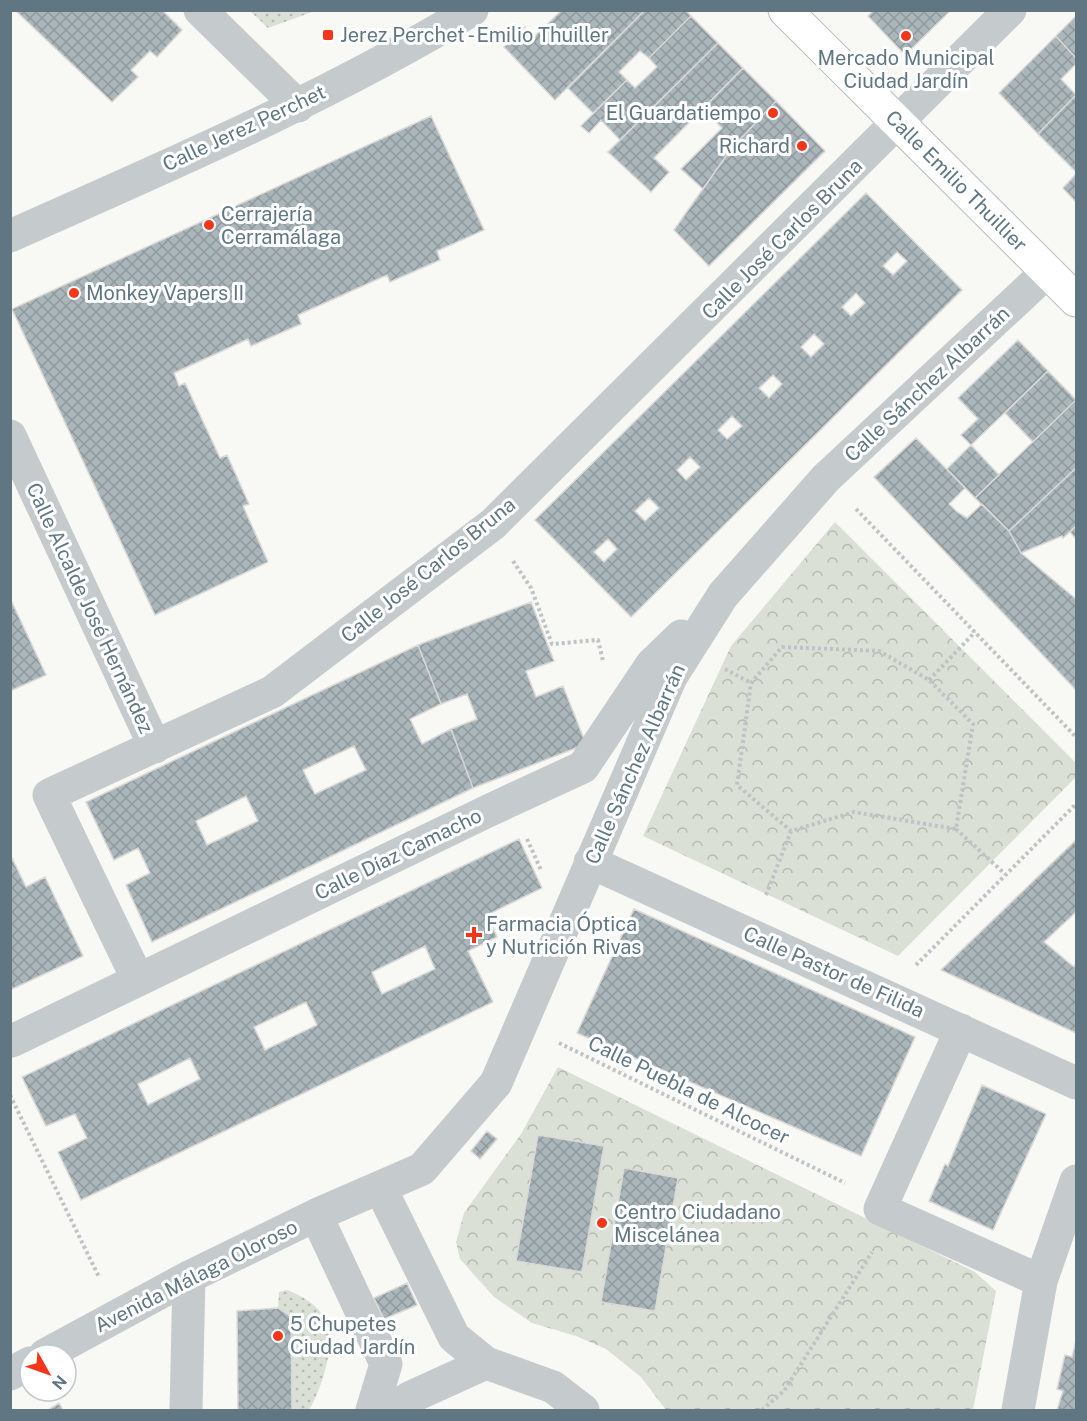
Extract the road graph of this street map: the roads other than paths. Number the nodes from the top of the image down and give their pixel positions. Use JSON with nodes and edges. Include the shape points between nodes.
{"nodes":[{"id":1,"x":200,"y":10,"type":"edge"},
{"id":2,"x":472,"y":10,"type":"edge"},
{"id":3,"x":785,"y":10,"type":"edge"},
{"id":4,"x":1010,"y":10,"type":"edge"},
{"id":5,"x":298,"y":106,"type":"junction"},
{"id":6,"x":897,"y":123,"type":"junction"},
{"id":7,"x":10,"y":236,"type":"edge"},
{"id":8,"x":1048,"y":271,"type":"junction"},
{"id":9,"x":1077,"y":300,"type":"edge"},
{"id":10,"x":10,"y":436,"type":"edge"},
{"id":11,"x":723,"y":595,"type":"junction"},
{"id":12,"x":155,"y":747,"type":"junction"},
{"id":13,"x":590,"y":862,"type":"junction"},
{"id":14,"x":138,"y":980,"type":"junction"},
{"id":15,"x":961,"y":1030,"type":"junction"},
{"id":16,"x":12,"y":1041,"type":"dead end"},
{"id":17,"x":1077,"y":1083,"type":"edge"},
{"id":18,"x":1077,"y":1181,"type":"edge"},
{"id":19,"x":380,"y":1187,"type":"junction"},
{"id":20,"x":316,"y":1215,"type":"junction"},
{"id":21,"x":189,"y":1277,"type":"junction"},
{"id":22,"x":1041,"y":1281,"type":"junction"},
{"id":23,"x":67,"y":1343,"type":"edge"},
{"id":24,"x":486,"y":1363,"type":"junction"},
{"id":25,"x":186,"y":1410,"type":"edge"},
{"id":26,"x":372,"y":1410,"type":"edge"},
{"id":27,"x":389,"y":1410,"type":"edge"},
{"id":28,"x":583,"y":1410,"type":"edge"},
{"id":29,"x":1018,"y":1410,"type":"edge"}],
"edges":[{"from":1,"to":5,"type":"street"},
{"from":2,"to":5,"type":"street","name":"Calle Jerez Perchet"},
{"from":3,"to":6,"type":"main road","name":"Calle Emilio Thuillier"},
{"from":4,"to":6,"type":"street","name":"Calle José Carlos Bruna"},
{"from":5,"to":7,"type":"street","name":"Calle Jerez Perchet"},
{"from":6,"to":8,"type":"main road","name":"Calle Emilio Thuillier"},
{"from":6,"to":12,"type":"street","name":"Calle José Carlos Bruna","via":[[493,524],[272,692]]},
{"from":8,"to":9,"type":"main road","name":"Calle Emilio Thuillier"},
{"from":8,"to":11,"type":"street","name":"Calle Sánchez Albarrán","via":[[826,478]]},
{"from":10,"to":12,"type":"street","name":"Calle Alcalde José Hernández"},
{"from":11,"to":13,"type":"street","name":"Calle Sánchez Albarrán","via":[[670,677]]},
{"from":11,"to":14,"type":"street","name":"Calle Díaz Camacho","via":[[652,664],[583,767]]},
{"from":12,"to":14,"type":"street","name":"Calle José Carlos Bruna","via":[[49,795]]},
{"from":13,"to":15,"type":"street","name":"Calle Pastor de Filida"},
{"from":13,"to":19,"type":"street","name":"Calle Sánchez Albarrán","via":[[496,1083],[422,1169]]},
{"from":14,"to":16,"type":"street","name":"Calle Díaz Camacho"},
{"from":15,"to":17,"type":"street","name":"Calle Pastor de Filida"},
{"from":15,"to":22,"type":"street","via":[[880,1209]]},
{"from":18,"to":22,"type":"street"},
{"from":19,"to":20,"type":"street","name":"Calle Sánchez Albarrán"},
{"from":19,"to":24,"type":"street","via":[[454,1337]]},
{"from":20,"to":21,"type":"street","name":"Avenida Málaga Oloroso"},
{"from":20,"to":26,"type":"street","via":[[386,1364]]},
{"from":21,"to":23,"type":"street","name":"Avenida Málaga Oloroso"},
{"from":21,"to":25,"type":"street"},
{"from":22,"to":29,"type":"street"},
{"from":24,"to":27,"type":"street"},
{"from":24,"to":28,"type":"street","via":[[553,1387]]}]}
